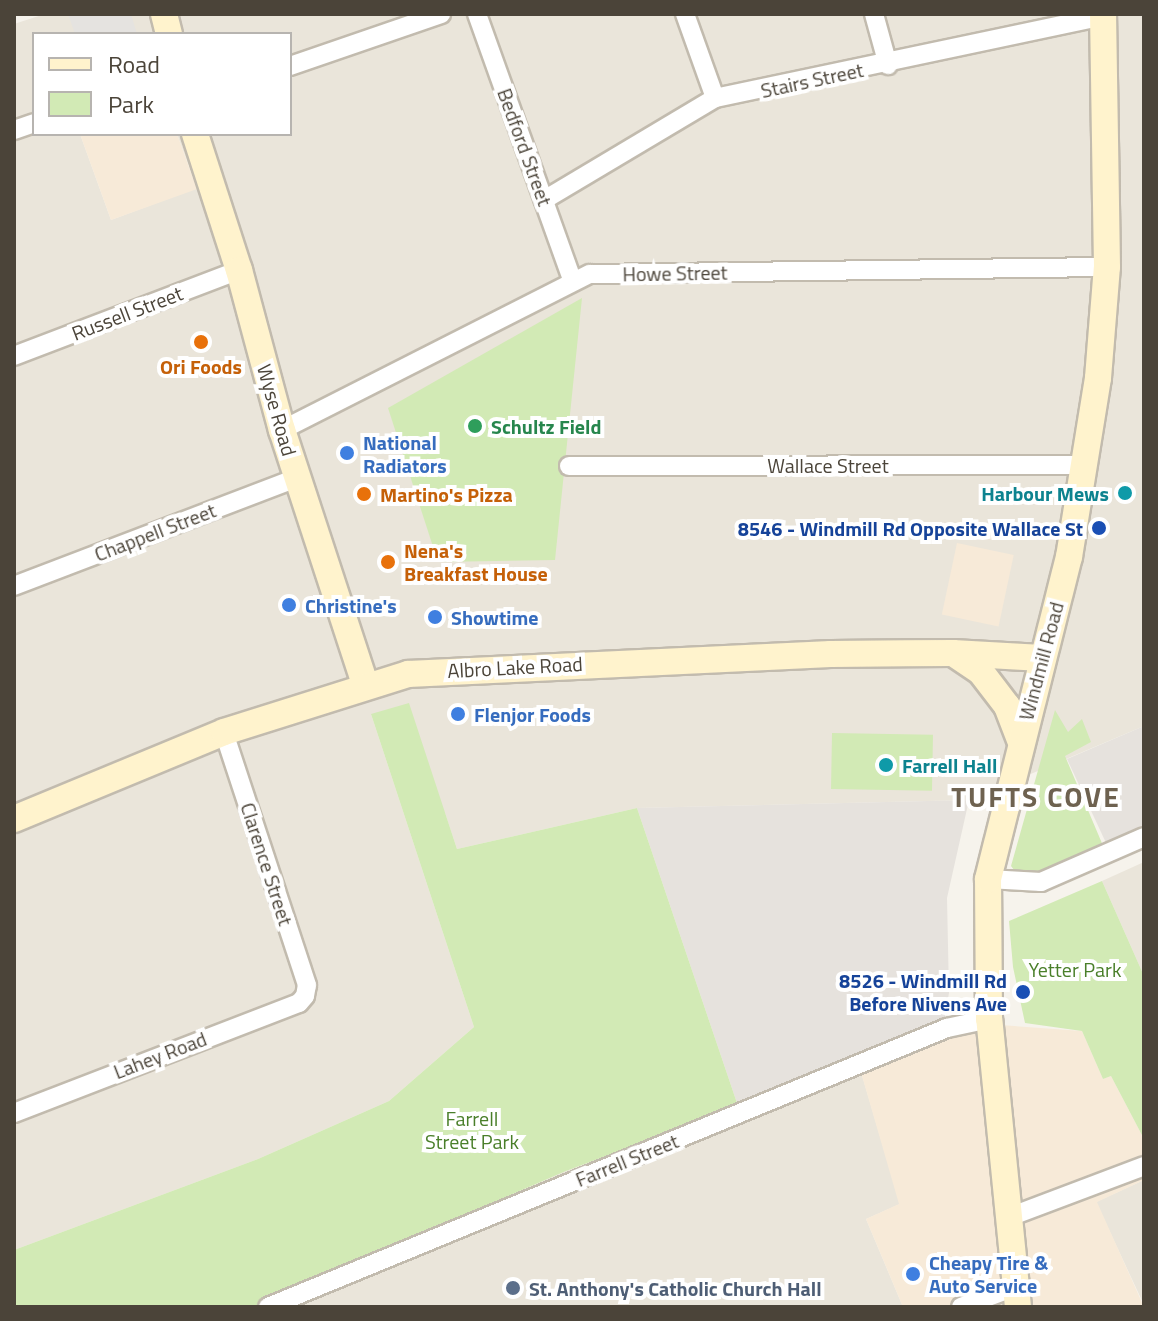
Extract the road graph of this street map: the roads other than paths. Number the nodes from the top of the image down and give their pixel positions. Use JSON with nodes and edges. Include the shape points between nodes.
{"nodes":[{"id":1,"x":441,"y":14,"type":"edge"},
{"id":2,"x":477,"y":14,"type":"edge"},
{"id":3,"x":685,"y":14,"type":"edge"},
{"id":4,"x":874,"y":14,"type":"edge"},
{"id":5,"x":1103,"y":15,"type":"edge"},
{"id":6,"x":292,"y":65,"type":"edge"},
{"id":7,"x":888,"y":65,"type":"junction"},
{"id":8,"x":715,"y":98,"type":"junction"},
{"id":9,"x":196,"y":136,"type":"edge"},
{"id":10,"x":544,"y":200,"type":"junction"},
{"id":11,"x":1107,"y":267,"type":"junction"},
{"id":12,"x":239,"y":270,"type":"junction"},
{"id":13,"x":572,"y":280,"type":"junction"},
{"id":14,"x":14,"y":356,"type":"edge"},
{"id":15,"x":282,"y":430,"type":"junction"},
{"id":16,"x":1086,"y":465,"type":"junction"},
{"id":17,"x":569,"y":466,"type":"dead end"},
{"id":18,"x":297,"y":478,"type":"junction"},
{"id":19,"x":14,"y":586,"type":"edge"},
{"id":20,"x":953,"y":653,"type":"junction"},
{"id":21,"x":1042,"y":658,"type":"junction"},
{"id":22,"x":365,"y":684,"type":"junction"},
{"id":23,"x":224,"y":732,"type":"junction"},
{"id":24,"x":1020,"y":740,"type":"junction"},
{"id":25,"x":15,"y":815,"type":"edge"},
{"id":26,"x":1144,"y":837,"type":"edge"},
{"id":27,"x":988,"y":879,"type":"junction"},
{"id":28,"x":305,"y":996,"type":"joint"},
{"id":29,"x":989,"y":1019,"type":"junction"},
{"id":30,"x":14,"y":1113,"type":"edge"},
{"id":31,"x":1144,"y":1166,"type":"edge"},
{"id":32,"x":1012,"y":1216,"type":"junction"},
{"id":33,"x":1017,"y":1297,"type":"edge"},
{"id":34,"x":268,"y":1307,"type":"edge"},
{"id":35,"x":961,"y":1307,"type":"edge"}],
"edges":[{"from":1,"to":6,"type":"street"},
{"from":2,"to":10,"type":"street","name":"Bedford Street"},
{"from":3,"to":8,"type":"street"},
{"from":4,"to":7,"type":"street"},
{"from":5,"to":7,"type":"street","name":"Stairs Street"},
{"from":5,"to":11,"type":"main road","name":"Windmill Road"},
{"from":7,"to":8,"type":"street","name":"Stairs Street"},
{"from":8,"to":10,"type":"street","name":"Stairs Street"},
{"from":9,"to":12,"type":"main road","name":"Wyse Road"},
{"from":10,"to":13,"type":"street","name":"Bedford Street"},
{"from":11,"to":13,"type":"street","name":"Howe Street","via":[[590,274]]},
{"from":11,"to":16,"type":"main road","name":"Windmill Road"},
{"from":12,"to":14,"type":"street","name":"Russell Street"},
{"from":12,"to":15,"type":"main road","name":"Wyse Road"},
{"from":13,"to":15,"type":"street","name":"Howe Street"},
{"from":15,"to":18,"type":"main road","name":"Wyse Road"},
{"from":16,"to":17,"type":"street","name":"Wallace Street"},
{"from":16,"to":21,"type":"main road","name":"Windmill Road"},
{"from":18,"to":19,"type":"street","name":"Chappell Street"},
{"from":18,"to":22,"type":"main road","name":"Wyse Road"},
{"from":20,"to":21,"type":"main road","name":"Albro Lake Road"},
{"from":20,"to":22,"type":"main road","name":"Albro Lake Road","via":[[468,667]]},
{"from":20,"to":24,"type":"main road","via":[[981,672],[1007,706]]},
{"from":21,"to":24,"type":"main road","name":"Windmill Road"},
{"from":22,"to":23,"type":"main road","name":"Albro Lake Road"},
{"from":23,"to":25,"type":"main road","name":"Albro Lake Road"},
{"from":23,"to":28,"type":"street","name":"Clarence Street","via":[[307,985]]},
{"from":24,"to":27,"type":"main road","name":"Windmill Road"},
{"from":26,"to":27,"type":"street","via":[[1041,882]]},
{"from":27,"to":29,"type":"main road","name":"Windmill Road"},
{"from":28,"to":30,"type":"street","name":"Lahey Road","via":[[299,1003]]},
{"from":29,"to":32,"type":"main road","name":"Windmill Road"},
{"from":29,"to":34,"type":"street","name":"Farrell Street","via":[[947,1028]]},
{"from":31,"to":32,"type":"street","via":[[1045,1208]]},
{"from":32,"to":33,"type":"main road","name":"Windmill Road"},
{"from":33,"to":35,"type":"street"}]}
